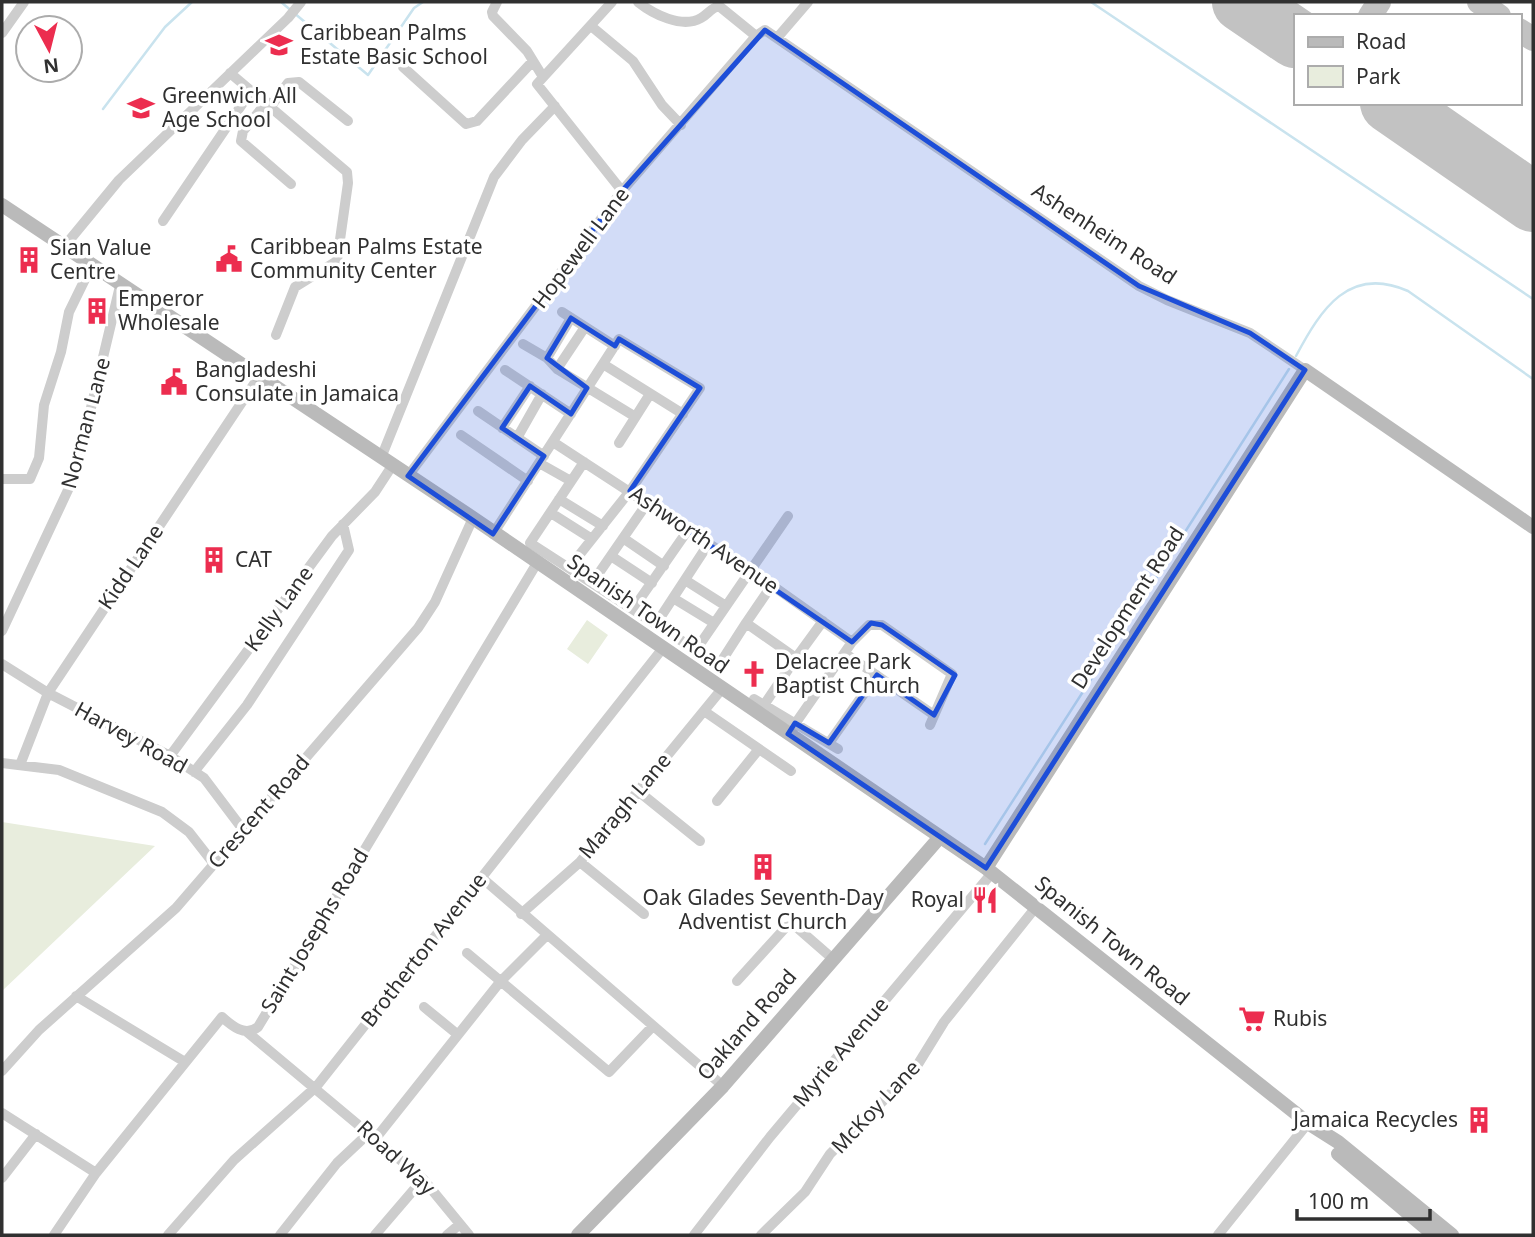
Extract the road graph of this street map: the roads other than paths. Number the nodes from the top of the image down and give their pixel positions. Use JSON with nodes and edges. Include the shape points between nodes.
{"nodes":[{"id":1,"x":24,"y":2,"type":"edge"},
{"id":2,"x":301,"y":2,"type":"edge"},
{"id":3,"x":497,"y":2,"type":"edge"},
{"id":4,"x":612,"y":2,"type":"edge"},
{"id":5,"x":638,"y":2,"type":"edge"},
{"id":6,"x":808,"y":2,"type":"edge"},
{"id":7,"x":590,"y":26,"type":"junction"},
{"id":8,"x":3,"y":30,"type":"edge"},
{"id":9,"x":761,"y":33,"type":"junction"},
{"id":10,"x":776,"y":38,"type":"junction"},
{"id":11,"x":532,"y":62,"type":"junction"},
{"id":12,"x":403,"y":67,"type":"dead end"},
{"id":13,"x":230,"y":73,"type":"junction"},
{"id":14,"x":543,"y":77,"type":"junction"},
{"id":15,"x":251,"y":91,"type":"junction"},
{"id":16,"x":269,"y":104,"type":"junction"},
{"id":17,"x":555,"y":106,"type":"junction"},
{"id":18,"x":348,"y":121,"type":"dead end"},
{"id":19,"x":681,"y":125,"type":"junction"},
{"id":20,"x":291,"y":184,"type":"dead end"},
{"id":21,"x":622,"y":191,"type":"junction"},
{"id":22,"x":2,"y":205,"type":"edge"},
{"id":23,"x":163,"y":221,"type":"dead end"},
{"id":24,"x":63,"y":248,"type":"junction"},
{"id":25,"x":91,"y":267,"type":"junction"},
{"id":26,"x":120,"y":286,"type":"junction"},
{"id":27,"x":585,"y":327,"type":"junction"},
{"id":28,"x":276,"y":335,"type":"dead end"},
{"id":29,"x":617,"y":342,"type":"junction"},
{"id":30,"x":523,"y":344,"type":"dead end"},
{"id":31,"x":547,"y":358,"type":"junction"},
{"id":32,"x":603,"y":364,"type":"junction"},
{"id":33,"x":557,"y":369,"type":"junction"},
{"id":34,"x":505,"y":370,"type":"dead end"},
{"id":35,"x":1306,"y":370,"type":"junction"},
{"id":36,"x":258,"y":378,"type":"junction"},
{"id":37,"x":530,"y":386,"type":"junction"},
{"id":38,"x":587,"y":388,"type":"junction"},
{"id":39,"x":542,"y":394,"type":"junction"},
{"id":40,"x":650,"y":394,"type":"junction"},
{"id":41,"x":478,"y":411,"type":"dead end"},
{"id":42,"x":571,"y":414,"type":"junction"},
{"id":43,"x":683,"y":414,"type":"junction"},
{"id":44,"x":634,"y":416,"type":"junction"},
{"id":45,"x":502,"y":428,"type":"junction"},
{"id":46,"x":461,"y":435,"type":"dead end"},
{"id":47,"x":517,"y":438,"type":"junction"},
{"id":48,"x":553,"y":442,"type":"junction"},
{"id":49,"x":618,"y":443,"type":"dead end"},
{"id":50,"x":541,"y":459,"type":"junction"},
{"id":51,"x":387,"y":462,"type":"junction"},
{"id":52,"x":584,"y":462,"type":"junction"},
{"id":53,"x":408,"y":476,"type":"junction"},
{"id":54,"x":2,"y":478,"type":"edge"},
{"id":55,"x":528,"y":481,"type":"junction"},
{"id":56,"x":571,"y":481,"type":"junction"},
{"id":57,"x":630,"y":491,"type":"junction"},
{"id":58,"x":559,"y":499,"type":"junction"},
{"id":59,"x":648,"y":502,"type":"junction"},
{"id":60,"x":551,"y":513,"type":"junction"},
{"id":61,"x":788,"y":516,"type":"dead end"},
{"id":62,"x":473,"y":518,"type":"junction"},
{"id":63,"x":343,"y":524,"type":"junction"},
{"id":64,"x":603,"y":526,"type":"junction"},
{"id":65,"x":1533,"y":527,"type":"edge"},
{"id":66,"x":688,"y":530,"type":"junction"},
{"id":67,"x":494,"y":534,"type":"junction"},
{"id":68,"x":623,"y":538,"type":"junction"},
{"id":69,"x":592,"y":539,"type":"junction"},
{"id":70,"x":709,"y":543,"type":"junction"},
{"id":71,"x":611,"y":556,"type":"junction"},
{"id":72,"x":537,"y":563,"type":"junction"},
{"id":73,"x":664,"y":566,"type":"junction"},
{"id":74,"x":569,"y":568,"type":"junction"},
{"id":75,"x":750,"y":570,"type":"junction"},
{"id":76,"x":685,"y":580,"type":"junction"},
{"id":77,"x":593,"y":583,"type":"junction"},
{"id":78,"x":652,"y":583,"type":"junction"},
{"id":79,"x":772,"y":585,"type":"junction"},
{"id":80,"x":673,"y":598,"type":"junction"},
{"id":81,"x":726,"y":606,"type":"junction"},
{"id":82,"x":633,"y":609,"type":"junction"},
{"id":83,"x":822,"y":621,"type":"junction"},
{"id":84,"x":715,"y":623,"type":"junction"},
{"id":85,"x":747,"y":623,"type":"junction"},
{"id":86,"x":656,"y":624,"type":"junction"},
{"id":87,"x":2,"y":631,"type":"edge"},
{"id":88,"x":852,"y":642,"type":"junction"},
{"id":89,"x":663,"y":648,"type":"junction"},
{"id":90,"x":696,"y":650,"type":"junction"},
{"id":91,"x":846,"y":654,"type":"junction"},
{"id":92,"x":796,"y":658,"type":"junction"},
{"id":93,"x":2,"y":664,"type":"edge"},
{"id":94,"x":877,"y":675,"type":"junction"},
{"id":95,"x":721,"y":690,"type":"junction"},
{"id":96,"x":48,"y":693,"type":"junction"},
{"id":97,"x":704,"y":711,"type":"junction"},
{"id":98,"x":934,"y":715,"type":"junction"},
{"id":99,"x":930,"y":725,"type":"dead end"},
{"id":100,"x":791,"y":729,"type":"junction"},
{"id":101,"x":759,"y":749,"type":"junction"},
{"id":102,"x":170,"y":756,"type":"junction"},
{"id":103,"x":2,"y":763,"type":"edge"},
{"id":104,"x":20,"y":765,"type":"junction"},
{"id":105,"x":791,"y":771,"type":"dead end"},
{"id":106,"x":194,"y":772,"type":"junction"},
{"id":107,"x":638,"y":791,"type":"junction"},
{"id":108,"x":717,"y":801,"type":"dead end"},
{"id":109,"x":244,"y":831,"type":"junction"},
{"id":110,"x":940,"y":837,"type":"junction"},
{"id":111,"x":700,"y":841,"type":"dead end"},
{"id":112,"x":580,"y":862,"type":"junction"},
{"id":113,"x":214,"y":864,"type":"junction"},
{"id":114,"x":989,"y":870,"type":"junction"},
{"id":115,"x":482,"y":878,"type":"junction"},
{"id":116,"x":1035,"y":906,"type":"junction"},
{"id":117,"x":521,"y":914,"type":"junction"},
{"id":118,"x":644,"y":914,"type":"dead end"},
{"id":119,"x":546,"y":936,"type":"junction"},
{"id":120,"x":467,"y":953,"type":"dead end"},
{"id":121,"x":833,"y":959,"type":"junction"},
{"id":122,"x":737,"y":981,"type":"dead end"},
{"id":123,"x":500,"y":982,"type":"junction"},
{"id":124,"x":76,"y":996,"type":"junction"},
{"id":125,"x":424,"y":1007,"type":"dead end"},
{"id":126,"x":653,"y":1026,"type":"junction"},
{"id":127,"x":247,"y":1032,"type":"junction"},
{"id":128,"x":457,"y":1034,"type":"junction"},
{"id":129,"x":185,"y":1062,"type":"junction"},
{"id":130,"x":2,"y":1072,"type":"edge"},
{"id":131,"x":723,"y":1086,"type":"junction"},
{"id":132,"x":316,"y":1087,"type":"junction"},
{"id":133,"x":2,"y":1113,"type":"edge"},
{"id":134,"x":1313,"y":1128,"type":"junction"},
{"id":135,"x":36,"y":1133,"type":"junction"},
{"id":136,"x":373,"y":1135,"type":"junction"},
{"id":137,"x":96,"y":1173,"type":"junction"},
{"id":138,"x":2,"y":1178,"type":"edge"},
{"id":139,"x":423,"y":1178,"type":"junction"},
{"id":140,"x":460,"y":1224,"type":"junction"},
{"id":141,"x":54,"y":1235,"type":"edge"},
{"id":142,"x":168,"y":1235,"type":"edge"},
{"id":143,"x":280,"y":1235,"type":"edge"},
{"id":144,"x":375,"y":1235,"type":"edge"},
{"id":145,"x":447,"y":1235,"type":"edge"},
{"id":146,"x":468,"y":1235,"type":"edge"},
{"id":147,"x":578,"y":1235,"type":"edge"},
{"id":148,"x":694,"y":1235,"type":"edge"},
{"id":149,"x":761,"y":1235,"type":"edge"},
{"id":150,"x":1218,"y":1235,"type":"edge"},
{"id":151,"x":1434,"y":1235,"type":"edge"},
{"id":152,"x":1452,"y":1235,"type":"edge"}],
"edges":[{"from":1,"to":8,"type":"street"},
{"from":2,"to":13,"type":"street"},
{"from":3,"to":11,"type":"street","via":[[494,16]]},
{"from":4,"to":7,"type":"street"},
{"from":5,"to":9,"type":"street","name":"Ashenheim Road","via":[[655,13],[684,21],[702,18],[719,6]]},
{"from":6,"to":10,"type":"street"},
{"from":7,"to":14,"type":"street"},
{"from":7,"to":19,"type":"street","via":[[633,61]]},
{"from":9,"to":10,"type":"street","name":"Ashenheim Road"},
{"from":9,"to":19,"type":"street","name":"Hopewell Lane"},
{"from":10,"to":35,"type":"street","name":"Ashenheim Road","via":[[1139,286],[1250,333]]},
{"from":11,"to":12,"type":"street","via":[[470,124]]},
{"from":11,"to":14,"type":"street"},
{"from":13,"to":15,"type":"street"},
{"from":13,"to":24,"type":"street","via":[[118,180]]},
{"from":14,"to":17,"type":"street","via":[[537,84]]},
{"from":15,"to":16,"type":"street"},
{"from":15,"to":23,"type":"street"},
{"from":16,"to":18,"type":"street","via":[[288,83],[299,82]]},
{"from":16,"to":20,"type":"street","via":[[243,131],[242,141]]},
{"from":16,"to":28,"type":"street","via":[[341,164],[348,183],[337,261],[295,287]]},
{"from":17,"to":21,"type":"street"},
{"from":17,"to":51,"type":"street","name":"Kelly Lane","via":[[494,177]]},
{"from":19,"to":21,"type":"street","name":"Hopewell Lane"},
{"from":21,"to":53,"type":"street","name":"Hopewell Lane"},
{"from":22,"to":24,"type":"main road","name":"Spanish Town Road"},
{"from":24,"to":25,"type":"main road","name":"Spanish Town Road"},
{"from":25,"to":26,"type":"main road","name":"Spanish Town Road"},
{"from":25,"to":54,"type":"street","via":[[69,312],[44,405],[34,471],[30,479]]},
{"from":26,"to":36,"type":"main road","name":"Spanish Town Road"},
{"from":26,"to":87,"type":"street","name":"Norman Lane","via":[[75,475]]},
{"from":27,"to":29,"type":"street"},
{"from":27,"to":31,"type":"street","via":[[567,315]]},
{"from":27,"to":33,"type":"street"},
{"from":29,"to":32,"type":"street"},
{"from":29,"to":43,"type":"street","via":[[700,388]]},
{"from":30,"to":31,"type":"street"},
{"from":31,"to":33,"type":"street"},
{"from":32,"to":38,"type":"street"},
{"from":32,"to":40,"type":"street"},
{"from":33,"to":38,"type":"street"},
{"from":34,"to":37,"type":"street"},
{"from":35,"to":65,"type":"main road","name":"Ashenheim Road"},
{"from":35,"to":114,"type":"main road","name":"Development Road"},
{"from":36,"to":51,"type":"main road","name":"Spanish Town Road"},
{"from":36,"to":96,"type":"street","name":"Kidd Lane"},
{"from":37,"to":39,"type":"street"},
{"from":37,"to":45,"type":"street"},
{"from":38,"to":42,"type":"street"},
{"from":38,"to":44,"type":"street"},
{"from":39,"to":42,"type":"street"},
{"from":39,"to":47,"type":"street"},
{"from":40,"to":43,"type":"street"},
{"from":40,"to":44,"type":"street"},
{"from":41,"to":45,"type":"street"},
{"from":42,"to":48,"type":"street"},
{"from":43,"to":57,"type":"street"},
{"from":44,"to":49,"type":"street"},
{"from":45,"to":47,"type":"street"},
{"from":46,"to":55,"type":"street"},
{"from":47,"to":50,"type":"street"},
{"from":48,"to":50,"type":"street"},
{"from":48,"to":52,"type":"street","name":"Ashworth Avenue"},
{"from":50,"to":55,"type":"street"},
{"from":50,"to":56,"type":"street"},
{"from":51,"to":53,"type":"main road","name":"Spanish Town Road"},
{"from":51,"to":63,"type":"street","name":"Kelly Lane","via":[[375,492]]},
{"from":52,"to":56,"type":"street"},
{"from":52,"to":57,"type":"street","name":"Ashworth Avenue"},
{"from":53,"to":62,"type":"main road","name":"Spanish Town Road"},
{"from":55,"to":67,"type":"street"},
{"from":56,"to":58,"type":"street"},
{"from":57,"to":59,"type":"street","name":"Ashworth Avenue"},
{"from":57,"to":64,"type":"street"},
{"from":58,"to":60,"type":"street"},
{"from":58,"to":64,"type":"street"},
{"from":59,"to":66,"type":"street","name":"Ashworth Avenue"},
{"from":59,"to":68,"type":"street"},
{"from":60,"to":69,"type":"street"},
{"from":60,"to":74,"type":"street","via":[[530,543]]},
{"from":61,"to":75,"type":"street"},
{"from":62,"to":67,"type":"main road","name":"Spanish Town Road"},
{"from":62,"to":109,"type":"street","name":"Crescent Road","via":[[435,602],[418,628]]},
{"from":63,"to":102,"type":"street","name":"Kelly Lane"},
{"from":63,"to":106,"type":"street","via":[[349,550],[247,705]]},
{"from":64,"to":69,"type":"street"},
{"from":66,"to":70,"type":"street","name":"Ashworth Avenue"},
{"from":66,"to":73,"type":"street"},
{"from":67,"to":72,"type":"main road","name":"Spanish Town Road"},
{"from":68,"to":71,"type":"street"},
{"from":68,"to":73,"type":"street"},
{"from":69,"to":74,"type":"street"},
{"from":70,"to":75,"type":"street","name":"Ashworth Avenue"},
{"from":70,"to":76,"type":"street"},
{"from":71,"to":77,"type":"street"},
{"from":71,"to":78,"type":"street"},
{"from":72,"to":89,"type":"main road","name":"Spanish Town Road"},
{"from":72,"to":127,"type":"street","name":"Saint Josephs Road","via":[[258,1027]]},
{"from":73,"to":78,"type":"street"},
{"from":74,"to":77,"type":"street"},
{"from":75,"to":79,"type":"street","name":"Ashworth Avenue"},
{"from":75,"to":81,"type":"street"},
{"from":76,"to":80,"type":"street"},
{"from":76,"to":81,"type":"street"},
{"from":77,"to":82,"type":"street"},
{"from":78,"to":82,"type":"street"},
{"from":79,"to":83,"type":"street","name":"Ashworth Avenue"},
{"from":79,"to":85,"type":"street"},
{"from":80,"to":84,"type":"street"},
{"from":80,"to":86,"type":"street"},
{"from":81,"to":84,"type":"street"},
{"from":82,"to":86,"type":"street"},
{"from":83,"to":88,"type":"street","name":"Ashworth Avenue"},
{"from":83,"to":92,"type":"street"},
{"from":84,"to":90,"type":"street"},
{"from":85,"to":90,"type":"street","via":[[719,665]]},
{"from":85,"to":92,"type":"street"},
{"from":86,"to":90,"type":"street"},
{"from":88,"to":91,"type":"street"},
{"from":88,"to":98,"type":"street","via":[[869,625],[882,625],[949,672],[953,679]]},
{"from":89,"to":95,"type":"main road","name":"Spanish Town Road"},
{"from":89,"to":115,"type":"street","name":"Brotherton Avenue"},
{"from":91,"to":94,"type":"street"},
{"from":91,"to":100,"type":"street"},
{"from":92,"to":100,"type":"street","via":[[759,702]]},
{"from":93,"to":96,"type":"street","name":"Harvey Road"},
{"from":94,"to":98,"type":"street"},
{"from":94,"to":100,"type":"street","via":[[833,746]]},
{"from":95,"to":97,"type":"street","name":"Maragh Lane"},
{"from":95,"to":100,"type":"main road","name":"Spanish Town Road"},
{"from":96,"to":102,"type":"street","name":"Harvey Road"},
{"from":96,"to":104,"type":"street","name":"Kidd Lane"},
{"from":97,"to":101,"type":"street"},
{"from":97,"to":107,"type":"street","name":"Maragh Lane"},
{"from":98,"to":99,"type":"street"},
{"from":100,"to":110,"type":"main road","name":"Spanish Town Road"},
{"from":101,"to":105,"type":"street"},
{"from":101,"to":108,"type":"street"},
{"from":102,"to":106,"type":"street","name":"Harvey Road"},
{"from":103,"to":104,"type":"street"},
{"from":104,"to":113,"type":"street","via":[[59,770],[162,813],[189,832]]},
{"from":106,"to":109,"type":"street","name":"Harvey Road","via":[[223,800]]},
{"from":107,"to":111,"type":"street"},
{"from":107,"to":112,"type":"street","name":"Maragh Lane"},
{"from":109,"to":113,"type":"street","name":"Crescent Road"},
{"from":110,"to":114,"type":"main road","name":"Spanish Town Road"},
{"from":110,"to":121,"type":"main road","name":"Oakland Road"},
{"from":112,"to":117,"type":"street","name":"Maragh Lane"},
{"from":112,"to":118,"type":"street"},
{"from":113,"to":124,"type":"street","name":"Crescent Road","via":[[176,908]]},
{"from":114,"to":116,"type":"main road","name":"Spanish Town Road"},
{"from":114,"to":148,"type":"street","name":"Myrie Avenue"},
{"from":115,"to":117,"type":"street"},
{"from":115,"to":132,"type":"street","name":"Brotherton Avenue"},
{"from":116,"to":134,"type":"main road","name":"Spanish Town Road"},
{"from":116,"to":149,"type":"street","name":"McKoy Lane","via":[[944,1022],[915,1069],[830,1154],[805,1192]]},
{"from":117,"to":119,"type":"street"},
{"from":119,"to":123,"type":"street"},
{"from":119,"to":126,"type":"street"},
{"from":120,"to":123,"type":"street"},
{"from":121,"to":122,"type":"street","via":[[794,925],[786,927]]},
{"from":121,"to":131,"type":"main road","name":"Oakland Road"},
{"from":123,"to":126,"type":"street","via":[[609,1072]]},
{"from":123,"to":128,"type":"street"},
{"from":124,"to":129,"type":"street"},
{"from":124,"to":130,"type":"street","name":"Crescent Road"},
{"from":125,"to":128,"type":"street"},
{"from":126,"to":131,"type":"street"},
{"from":127,"to":129,"type":"street","name":"Saint Josephs Road","via":[[222,1017]]},
{"from":127,"to":132,"type":"street","name":"Road Way"},
{"from":128,"to":136,"type":"street"},
{"from":129,"to":137,"type":"street","name":"Saint Josephs Road"},
{"from":131,"to":147,"type":"main road","name":"Oakland Road"},
{"from":132,"to":136,"type":"street","name":"Road Way"},
{"from":132,"to":142,"type":"street","name":"Brotherton Avenue","via":[[234,1160]]},
{"from":133,"to":135,"type":"street"},
{"from":134,"to":150,"type":"street"},
{"from":134,"to":151,"type":"main road","name":"Spanish Town Road"},
{"from":134,"to":152,"type":"main road","name":"Spanish Town Road","via":[[1338,1142]]},
{"from":135,"to":137,"type":"street"},
{"from":135,"to":138,"type":"street"},
{"from":136,"to":139,"type":"street","name":"Road Way"},
{"from":136,"to":143,"type":"street","via":[[337,1163]]},
{"from":137,"to":141,"type":"street","name":"Saint Josephs Road"},
{"from":139,"to":140,"type":"street","name":"Road Way"},
{"from":139,"to":144,"type":"street"},
{"from":140,"to":145,"type":"street"},
{"from":140,"to":146,"type":"street","name":"Road Way"}]}
